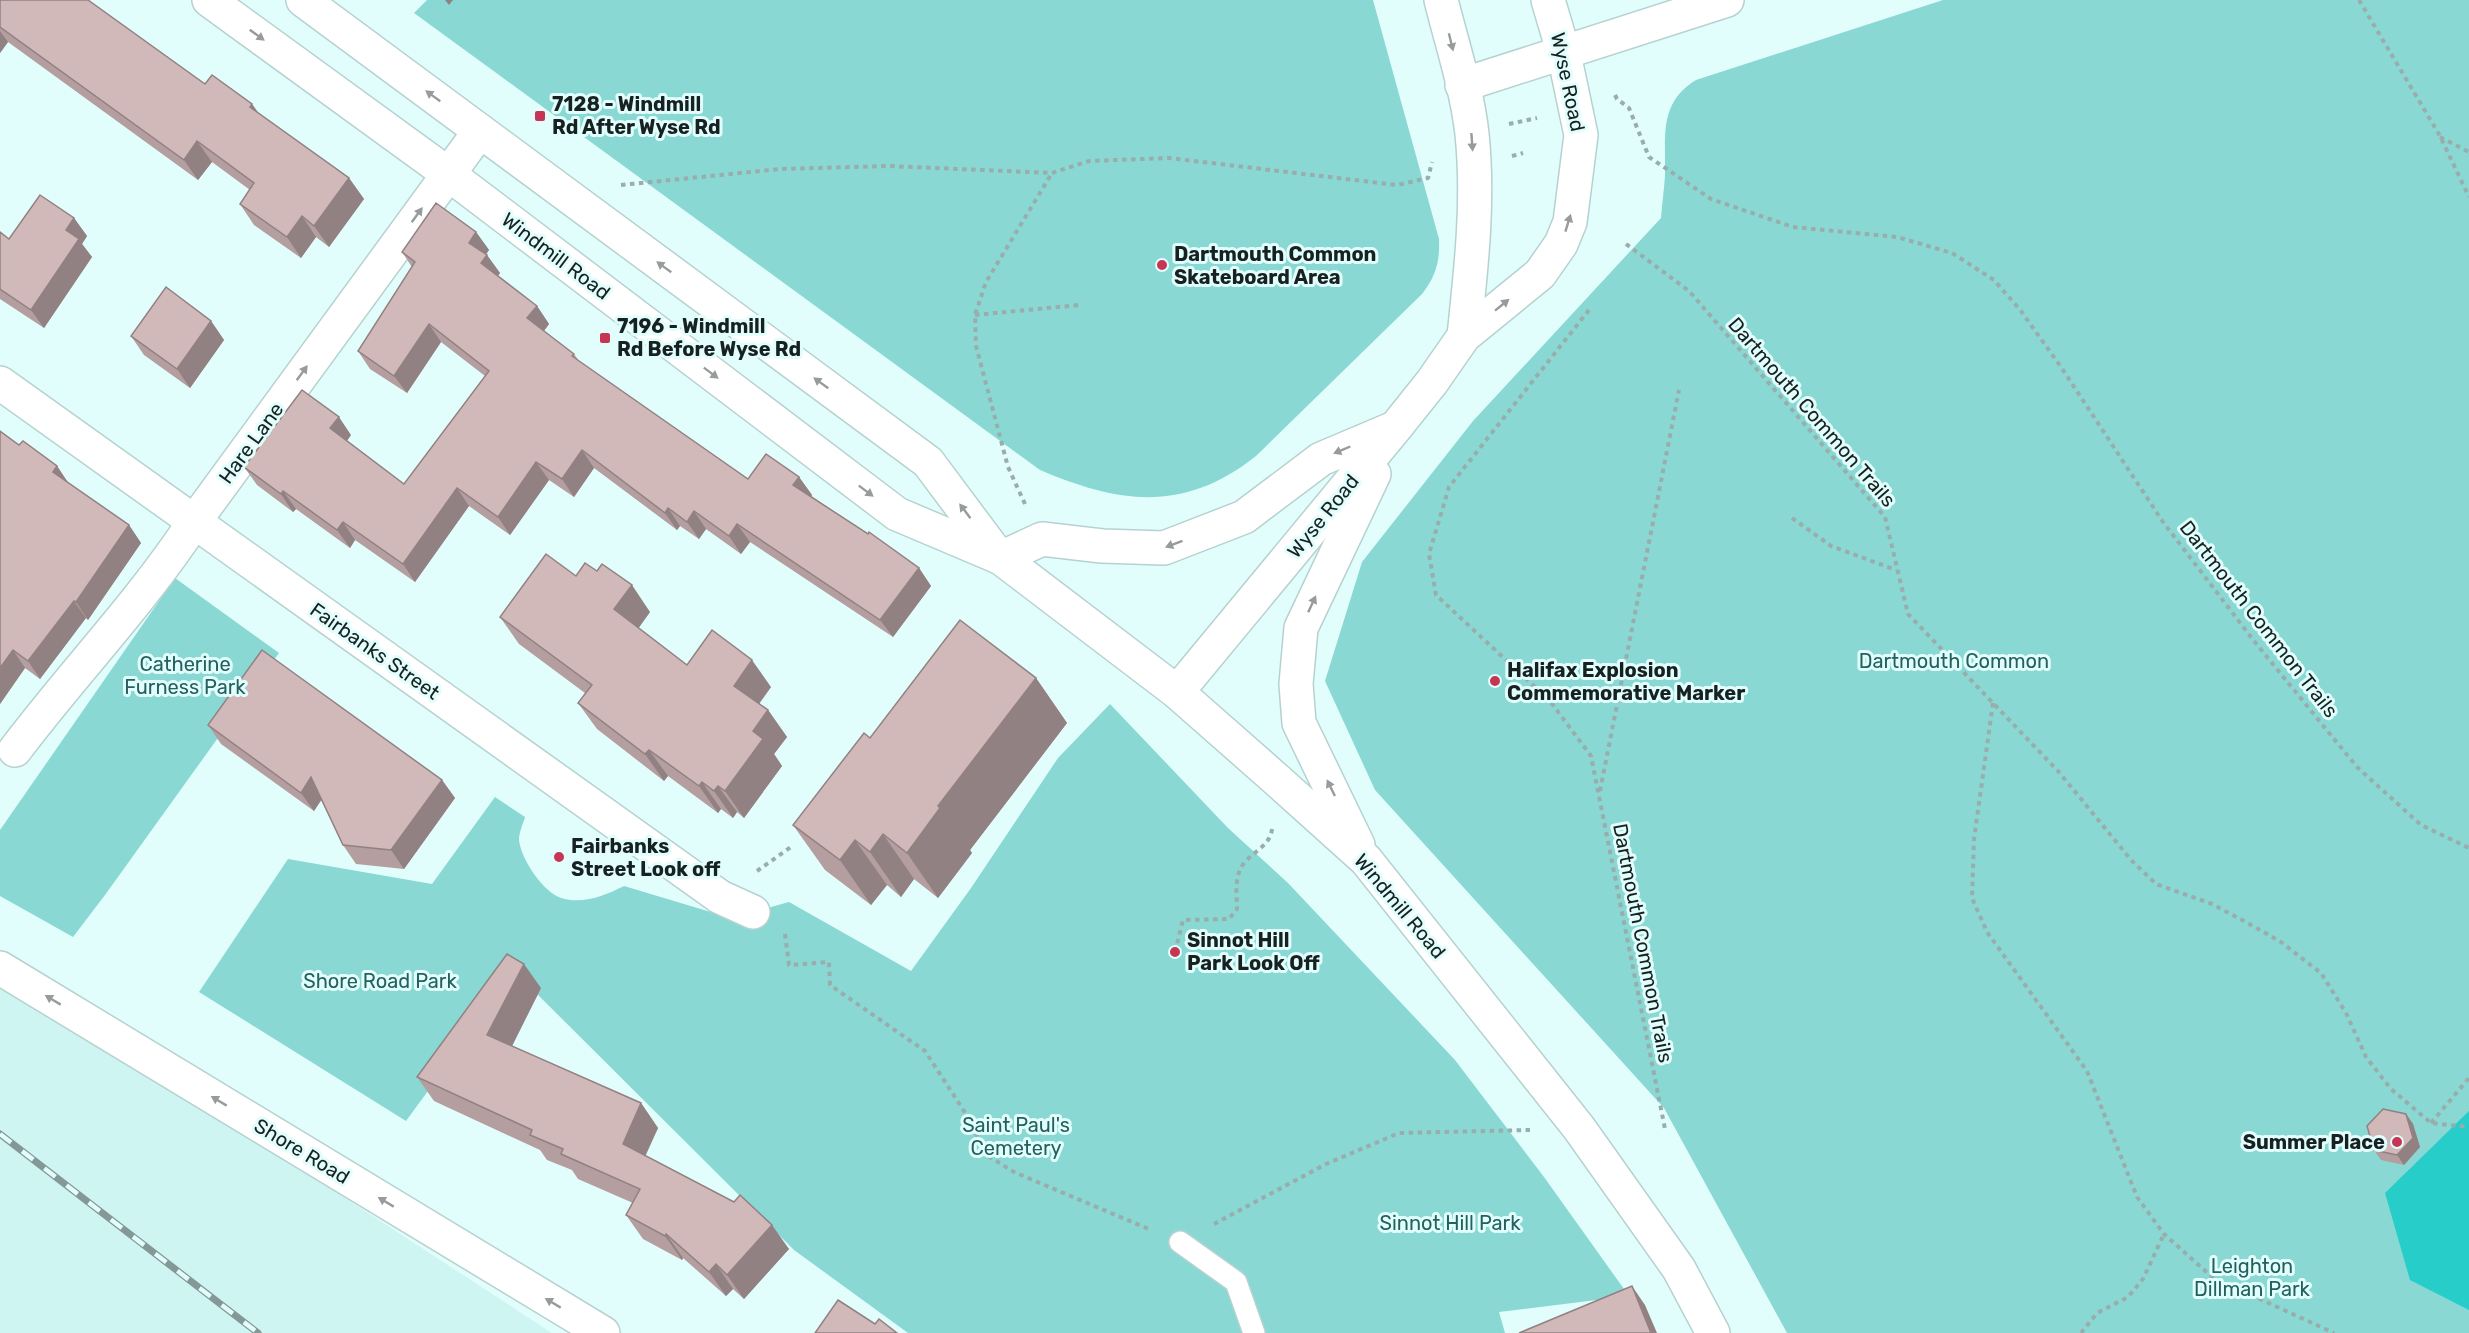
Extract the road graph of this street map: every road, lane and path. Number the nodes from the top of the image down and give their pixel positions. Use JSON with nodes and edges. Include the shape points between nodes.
{"nodes":[{"id":1,"x":210,"y":0,"type":"edge"},
{"id":2,"x":303,"y":0,"type":"edge"},
{"id":3,"x":1441,"y":0,"type":"edge"},
{"id":4,"x":1548,"y":0,"type":"edge"},
{"id":5,"x":1726,"y":0,"type":"edge"},
{"id":6,"x":2359,"y":0,"type":"edge"},
{"id":7,"x":1564,"y":54,"type":"junction"},
{"id":8,"x":1462,"y":85,"type":"junction"},
{"id":9,"x":1577,"y":108,"type":"junction"},
{"id":10,"x":480,"y":131,"type":"junction"},
{"id":11,"x":1472,"y":133,"type":"junction"},
{"id":12,"x":2440,"y":136,"type":"junction"},
{"id":13,"x":2469,"y":152,"type":"edge"},
{"id":14,"x":1053,"y":172,"type":"junction"},
{"id":15,"x":447,"y":173,"type":"junction"},
{"id":16,"x":1428,"y":178,"type":"dead end"},
{"id":17,"x":620,"y":185,"type":"dead end"},
{"id":18,"x":2469,"y":197,"type":"edge"},
{"id":19,"x":1626,"y":244,"type":"dead end"},
{"id":20,"x":1078,"y":305,"type":"dead end"},
{"id":21,"x":1589,"y":310,"type":"dead end"},
{"id":22,"x":975,"y":315,"type":"junction"},
{"id":23,"x":1464,"y":336,"type":"junction"},
{"id":24,"x":0,"y":383,"type":"edge"},
{"id":25,"x":1678,"y":390,"type":"dead end"},
{"id":26,"x":1396,"y":427,"type":"junction"},
{"id":27,"x":1792,"y":518,"type":"dead end"},
{"id":28,"x":194,"y":522,"type":"junction"},
{"id":29,"x":1042,"y":539,"type":"junction"},
{"id":30,"x":1000,"y":558,"type":"junction"},
{"id":31,"x":1897,"y":570,"type":"junction"},
{"id":32,"x":1177,"y":692,"type":"junction"},
{"id":33,"x":1993,"y":702,"type":"junction"},
{"id":34,"x":15,"y":750,"type":"dead end"},
{"id":35,"x":1277,"y":780,"type":"junction"},
{"id":36,"x":1599,"y":795,"type":"junction"},
{"id":37,"x":2469,"y":848,"type":"edge"},
{"id":38,"x":1366,"y":860,"type":"junction"},
{"id":39,"x":753,"y":912,"type":"joint"},
{"id":40,"x":1175,"y":952,"type":"dead end"},
{"id":41,"x":0,"y":968,"type":"edge"},
{"id":42,"x":2469,"y":1078,"type":"edge"},
{"id":43,"x":2431,"y":1123,"type":"junction"},
{"id":44,"x":2469,"y":1127,"type":"edge"},
{"id":45,"x":1579,"y":1128,"type":"junction"},
{"id":46,"x":1665,"y":1129,"type":"dead end"},
{"id":47,"x":2164,"y":1234,"type":"junction"},
{"id":48,"x":1180,"y":1242,"type":"junction"},
{"id":49,"x":603,"y":1333,"type":"edge"},
{"id":50,"x":1254,"y":1333,"type":"edge"},
{"id":51,"x":1713,"y":1333,"type":"edge"},
{"id":52,"x":2081,"y":1333,"type":"edge"},
{"id":53,"x":2334,"y":1333,"type":"edge"}],
"edges":[{"from":1,"to":15,"type":"main road","name":"Windmill Road","one_way":true},
{"from":10,"to":2,"type":"main road","name":"Windmill Road","one_way":true},
{"from":3,"to":8,"type":"main road","name":"Wyse Road","one_way":true},
{"from":4,"to":7,"type":"main road","name":"Wyse Road"},
{"from":5,"to":7,"type":"main road"},
{"from":6,"to":12,"type":"path"},
{"from":7,"to":8,"type":"main road"},
{"from":7,"to":9,"type":"main road","name":"Wyse Road"},
{"from":8,"to":11,"type":"main road","name":"Wyse Road"},
{"from":9,"to":11,"type":"path"},
{"from":23,"to":9,"type":"main road","name":"Wyse Road","one_way":true,"via":[[1540,274],[1561,244],[1570,222],[1580,148]]},
{"from":9,"to":37,"type":"path","name":"Dartmouth Common Trails","via":[[1617,99],[1629,108],[1649,157],[1711,199],[1793,227],[1897,237],[1952,253],[1994,280],[2055,358],[2163,522],[2357,767],[2421,825]]},
{"from":10,"to":15,"type":"main road","name":"Hare Lane"},
{"from":30,"to":10,"type":"main road","name":"Windmill Road","one_way":true,"via":[[928,462]]},
{"from":11,"to":23,"type":"main road","name":"Wyse Road","one_way":true,"via":[[1475,234]]},
{"from":12,"to":13,"type":"path"},
{"from":12,"to":18,"type":"path"},
{"from":14,"to":16,"type":"path","via":[[1089,161],[1169,158],[1397,185]]},
{"from":14,"to":17,"type":"path","via":[[889,166],[780,169]]},
{"from":14,"to":22,"type":"path","via":[[986,282]]},
{"from":28,"to":15,"type":"main road","name":"Hare Lane","one_way":true},
{"from":15,"to":30,"type":"main road","name":"Windmill Road","one_way":true,"via":[[897,514]]},
{"from":19,"to":31,"type":"path","name":"Dartmouth Common Trails","via":[[1689,291],[1885,517]]},
{"from":20,"to":22,"type":"path"},
{"from":21,"to":36,"type":"path","name":"Dartmouth Common Trails","via":[[1449,487],[1429,554],[1436,594],[1550,700],[1591,756]]},
{"from":22,"to":29,"type":"path","via":[[976,345],[1008,467]]},
{"from":23,"to":26,"type":"main road","name":"Wyse Road"},
{"from":24,"to":28,"type":"main road","name":"Fairbanks Street"},
{"from":25,"to":36,"type":"path","name":"Dartmouth Common Trails"},
{"from":26,"to":29,"type":"main road","one_way":true,"via":[[1322,459],[1244,518],[1164,548]]},
{"from":26,"to":32,"type":"main road","name":"Wyse Road"},
{"from":38,"to":26,"type":"main road","one_way":true,"via":[[1299,723],[1296,684],[1301,628]]},
{"from":27,"to":31,"type":"path","via":[[1831,546]]},
{"from":28,"to":34,"type":"main road","name":"Hare Lane","via":[[164,568]]},
{"from":28,"to":39,"type":"main road","name":"Fairbanks Street","via":[[720,897]]},
{"from":29,"to":30,"type":"main road"},
{"from":30,"to":32,"type":"main road","name":"Windmill Road"},
{"from":31,"to":33,"type":"path","name":"Dartmouth Common Trails","via":[[1908,614]]},
{"from":32,"to":35,"type":"main road","name":"Windmill Road"},
{"from":33,"to":43,"type":"path","name":"Dartmouth Common Trails","via":[[2156,884],[2212,904],[2244,921],[2281,942],[2321,973],[2346,1012],[2366,1057],[2391,1089]]},
{"from":33,"to":47,"type":"path","via":[[1974,839],[1972,898],[1987,933],[2087,1071],[2138,1197]]},
{"from":35,"to":38,"type":"main road","name":"Windmill Road"},
{"from":35,"to":40,"type":"path","via":[[1271,838],[1242,866],[1236,883],[1237,909],[1229,919],[1182,920]]},
{"from":36,"to":46,"type":"path","name":"Dartmouth Common Trails"},
{"from":38,"to":45,"type":"main road","name":"Windmill Road"},
{"from":39,"to":48,"type":"path","via":[[763,939],[785,934],[789,964],[829,962],[830,986],[925,1051],[988,1156],[1014,1172]]},
{"from":49,"to":41,"type":"main road","name":"Shore Road","one_way":true},
{"from":42,"to":43,"type":"path"},
{"from":43,"to":44,"type":"path"},
{"from":45,"to":48,"type":"path","via":[[1399,1132],[1326,1164]]},
{"from":45,"to":51,"type":"main road","name":"Windmill Road","via":[[1679,1269]]},
{"from":47,"to":52,"type":"path","via":[[2143,1279],[2128,1297],[2097,1312]]},
{"from":47,"to":53,"type":"path","via":[[2212,1277]]},
{"from":48,"to":50,"type":"lane","via":[[1236,1282]]}]}
